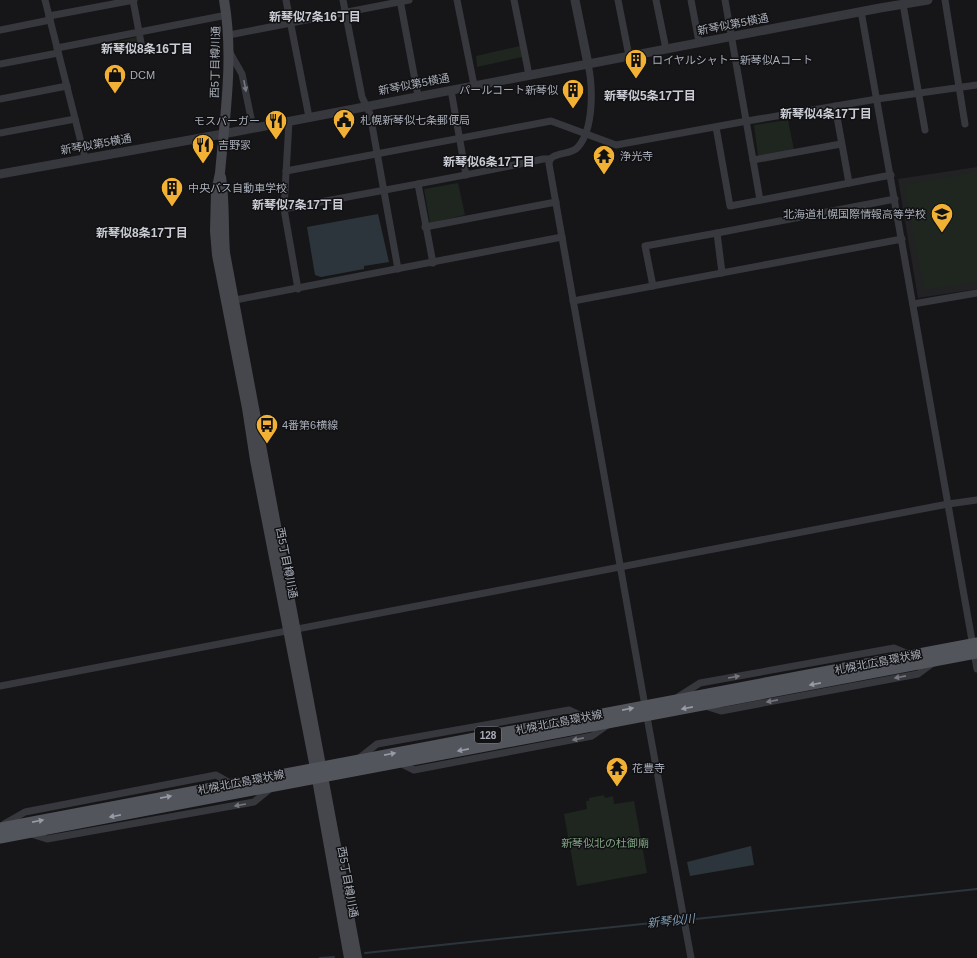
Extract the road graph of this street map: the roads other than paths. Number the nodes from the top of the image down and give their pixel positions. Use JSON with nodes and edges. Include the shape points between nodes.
{"nodes":[{"id":1,"x":45,"y":0,"type":"edge"},
{"id":2,"x":134,"y":0,"type":"edge"},
{"id":3,"x":224,"y":0,"type":"edge"},
{"id":4,"x":286,"y":0,"type":"edge"},
{"id":5,"x":343,"y":0,"type":"edge"},
{"id":6,"x":409,"y":0,"type":"edge"},
{"id":7,"x":457,"y":0,"type":"edge"},
{"id":8,"x":514,"y":0,"type":"edge"},
{"id":9,"x":575,"y":0,"type":"edge"},
{"id":10,"x":618,"y":0,"type":"edge"},
{"id":11,"x":656,"y":0,"type":"edge"},
{"id":12,"x":691,"y":0,"type":"edge"},
{"id":13,"x":725,"y":0,"type":"edge"},
{"id":14,"x":928,"y":0,"type":"edge"},
{"id":15,"x":945,"y":0,"type":"edge"},
{"id":16,"x":400,"y":1,"type":"edge"},
{"id":17,"x":880,"y":4,"type":"edge"},
{"id":18,"x":903,"y":4,"type":"junction"},
{"id":19,"x":861,"y":11,"type":"junction"},
{"id":20,"x":346,"y":13,"type":"junction"},
{"id":21,"x":226,"y":15,"type":"junction"},
{"id":22,"x":50,"y":18,"type":"junction"},
{"id":23,"x":290,"y":23,"type":"junction"},
{"id":24,"x":0,"y":30,"type":"edge"},
{"id":25,"x":139,"y":32,"type":"junction"},
{"id":26,"x":228,"y":35,"type":"junction"},
{"id":27,"x":731,"y":36,"type":"junction"},
{"id":28,"x":699,"y":42,"type":"junction"},
{"id":29,"x":142,"y":48,"type":"dead end"},
{"id":30,"x":666,"y":49,"type":"junction"},
{"id":31,"x":58,"y":50,"type":"junction"},
{"id":32,"x":229,"y":51,"type":"junction"},
{"id":33,"x":629,"y":56,"type":"junction"},
{"id":34,"x":0,"y":64,"type":"edge"},
{"id":35,"x":588,"y":64,"type":"junction"},
{"id":36,"x":529,"y":75,"type":"junction"},
{"id":37,"x":977,"y":84,"type":"edge"},
{"id":38,"x":474,"y":85,"type":"junction"},
{"id":39,"x":67,"y":86,"type":"junction"},
{"id":40,"x":960,"y":87,"type":"junction"},
{"id":41,"x":451,"y":90,"type":"junction"},
{"id":42,"x":918,"y":93,"type":"junction"},
{"id":43,"x":418,"y":96,"type":"junction"},
{"id":44,"x":877,"y":98,"type":"junction"},
{"id":45,"x":0,"y":99,"type":"edge"},
{"id":46,"x":366,"y":106,"type":"junction"},
{"id":47,"x":835,"y":106,"type":"junction"},
{"id":48,"x":309,"y":117,"type":"junction"},
{"id":49,"x":75,"y":119,"type":"junction"},
{"id":50,"x":289,"y":121,"type":"junction"},
{"id":51,"x":747,"y":121,"type":"junction"},
{"id":52,"x":965,"y":124,"type":"dead end"},
{"id":53,"x":716,"y":126,"type":"junction"},
{"id":54,"x":253,"y":128,"type":"junction"},
{"id":55,"x":925,"y":130,"type":"dead end"},
{"id":56,"x":0,"y":133,"type":"edge"},
{"id":57,"x":223,"y":134,"type":"junction"},
{"id":58,"x":585,"y":134,"type":"junction"},
{"id":59,"x":459,"y":138,"type":"junction"},
{"id":60,"x":841,"y":144,"type":"junction"},
{"id":61,"x":377,"y":153,"type":"junction"},
{"id":62,"x":85,"y":158,"type":"junction"},
{"id":63,"x":550,"y":159,"type":"junction"},
{"id":64,"x":753,"y":160,"type":"junction"},
{"id":65,"x":286,"y":171,"type":"junction"},
{"id":66,"x":0,"y":174,"type":"edge"},
{"id":67,"x":466,"y":175,"type":"junction"},
{"id":68,"x":890,"y":175,"type":"junction"},
{"id":69,"x":849,"y":183,"type":"junction"},
{"id":70,"x":418,"y":184,"type":"junction"},
{"id":71,"x":384,"y":189,"type":"junction"},
{"id":72,"x":760,"y":200,"type":"junction"},
{"id":73,"x":895,"y":200,"type":"junction"},
{"id":74,"x":556,"y":202,"type":"junction"},
{"id":75,"x":284,"y":209,"type":"junction"},
{"id":76,"x":425,"y":227,"type":"junction"},
{"id":77,"x":717,"y":232,"type":"junction"},
{"id":78,"x":562,"y":238,"type":"junction"},
{"id":79,"x":902,"y":239,"type":"junction"},
{"id":80,"x":433,"y":263,"type":"junction"},
{"id":81,"x":398,"y":269,"type":"junction"},
{"id":82,"x":722,"y":273,"type":"junction"},
{"id":83,"x":653,"y":286,"type":"junction"},
{"id":84,"x":298,"y":289,"type":"junction"},
{"id":85,"x":977,"y":293,"type":"edge"},
{"id":86,"x":230,"y":301,"type":"junction"},
{"id":87,"x":573,"y":301,"type":"junction"},
{"id":88,"x":913,"y":304,"type":"junction"},
{"id":89,"x":977,"y":500,"type":"edge"},
{"id":90,"x":948,"y":504,"type":"junction"},
{"id":91,"x":621,"y":567,"type":"junction"},
{"id":92,"x":292,"y":630,"type":"junction"},
{"id":93,"x":975,"y":648,"type":"edge"},
{"id":94,"x":977,"y":669,"type":"edge"},
{"id":95,"x":0,"y":686,"type":"edge"},
{"id":96,"x":646,"y":711,"type":"junction"},
{"id":97,"x":319,"y":772,"type":"junction"},
{"id":98,"x":0,"y":827,"type":"edge"},
{"id":99,"x":0,"y":838,"type":"edge"},
{"id":100,"x":349,"y":958,"type":"edge"},
{"id":101,"x":357,"y":958,"type":"edge"},
{"id":102,"x":691,"y":958,"type":"edge"}],
"edges":[{"from":1,"to":22,"type":"street"},
{"from":2,"to":22,"type":"street"},
{"from":2,"to":25,"type":"street"},
{"from":3,"to":21,"type":"main road","name":"西5丁目樽川通"},
{"from":4,"to":23,"type":"street"},
{"from":5,"to":20,"type":"street"},
{"from":6,"to":16,"type":"street"},
{"from":7,"to":38,"type":"street"},
{"from":8,"to":36,"type":"street"},
{"from":9,"to":35,"type":"street"},
{"from":10,"to":33,"type":"street"},
{"from":11,"to":30,"type":"street"},
{"from":12,"to":28,"type":"street"},
{"from":13,"to":27,"type":"street"},
{"from":14,"to":18,"type":"street","name":"新琴似第5横通"},
{"from":15,"to":40,"type":"street"},
{"from":16,"to":20,"type":"street"},
{"from":16,"to":43,"type":"street"},
{"from":17,"to":18,"type":"street","name":"新琴似第5横通"},
{"from":17,"to":19,"type":"street","name":"新琴似第5横通"},
{"from":18,"to":42,"type":"street"},
{"from":19,"to":27,"type":"street","name":"新琴似第5横通"},
{"from":19,"to":44,"type":"street"},
{"from":20,"to":23,"type":"street"},
{"from":20,"to":46,"type":"street","via":[[362,98]]},
{"from":21,"to":25,"type":"street"},
{"from":21,"to":26,"type":"main road","name":"西5丁目樽川通"},
{"from":22,"to":24,"type":"street"},
{"from":22,"to":31,"type":"street"},
{"from":23,"to":26,"type":"street"},
{"from":23,"to":48,"type":"street"},
{"from":25,"to":29,"type":"street"},
{"from":25,"to":31,"type":"street"},
{"from":26,"to":32,"type":"main road","name":"西5丁目樽川通"},
{"from":27,"to":28,"type":"street","name":"新琴似第5横通"},
{"from":27,"to":51,"type":"street"},
{"from":28,"to":30,"type":"street","name":"新琴似第5横通"},
{"from":30,"to":33,"type":"street","name":"新琴似第5横通"},
{"from":31,"to":34,"type":"street"},
{"from":31,"to":39,"type":"street"},
{"from":32,"to":54,"type":"street","one_way":true,"via":[[242,74]]},
{"from":32,"to":57,"type":"main road","name":"西5丁目樽川通"},
{"from":33,"to":35,"type":"street","name":"新琴似第5横通"},
{"from":35,"to":36,"type":"street","name":"新琴似第5横通"},
{"from":35,"to":58,"type":"street","via":[[592,97]]},
{"from":36,"to":38,"type":"street","name":"新琴似第5横通"},
{"from":37,"to":40,"type":"street"},
{"from":38,"to":41,"type":"street","name":"新琴似第5横通"},
{"from":39,"to":45,"type":"street"},
{"from":39,"to":49,"type":"street"},
{"from":40,"to":42,"type":"street"},
{"from":40,"to":52,"type":"street"},
{"from":41,"to":43,"type":"street","name":"新琴似第5横通"},
{"from":41,"to":59,"type":"street"},
{"from":42,"to":44,"type":"street"},
{"from":42,"to":55,"type":"street"},
{"from":43,"to":46,"type":"street","name":"新琴似第5横通"},
{"from":44,"to":47,"type":"street"},
{"from":44,"to":68,"type":"street"},
{"from":46,"to":48,"type":"street","name":"新琴似第5横通"},
{"from":46,"to":61,"type":"street","via":[[370,114]]},
{"from":47,"to":51,"type":"street"},
{"from":47,"to":60,"type":"street"},
{"from":48,"to":50,"type":"street","name":"新琴似第5横通"},
{"from":49,"to":56,"type":"street"},
{"from":49,"to":62,"type":"street"},
{"from":50,"to":54,"type":"street","name":"新琴似第5横通"},
{"from":50,"to":65,"type":"street"},
{"from":51,"to":53,"type":"street"},
{"from":51,"to":64,"type":"street"},
{"from":53,"to":58,"type":"street","via":[[616,145]]},
{"from":53,"to":72,"type":"street","via":[[730,206]]},
{"from":54,"to":57,"type":"street","name":"新琴似第5横通"},
{"from":57,"to":62,"type":"street","name":"新琴似第5横通"},
{"from":57,"to":86,"type":"main road","name":"西5丁目樽川通","via":[[220,173],[224,193],[223,230]]},
{"from":58,"to":59,"type":"street","via":[[551,121]]},
{"from":58,"to":63,"type":"street","via":[[580,146],[575,150]]},
{"from":59,"to":61,"type":"street"},
{"from":59,"to":67,"type":"street"},
{"from":60,"to":64,"type":"street"},
{"from":60,"to":69,"type":"street"},
{"from":61,"to":65,"type":"street"},
{"from":61,"to":71,"type":"street"},
{"from":62,"to":66,"type":"street","name":"新琴似第5横通"},
{"from":63,"to":67,"type":"street"},
{"from":63,"to":74,"type":"street"},
{"from":64,"to":72,"type":"street"},
{"from":65,"to":75,"type":"street"},
{"from":67,"to":70,"type":"street"},
{"from":68,"to":69,"type":"street"},
{"from":68,"to":73,"type":"street"},
{"from":69,"to":72,"type":"street"},
{"from":70,"to":71,"type":"street"},
{"from":70,"to":76,"type":"street"},
{"from":71,"to":75,"type":"street"},
{"from":71,"to":81,"type":"street"},
{"from":73,"to":77,"type":"street"},
{"from":73,"to":79,"type":"street"},
{"from":74,"to":76,"type":"street"},
{"from":74,"to":78,"type":"street"},
{"from":75,"to":84,"type":"street"},
{"from":76,"to":80,"type":"street"},
{"from":77,"to":82,"type":"street"},
{"from":77,"to":83,"type":"street","via":[[645,246]]},
{"from":78,"to":80,"type":"street"},
{"from":78,"to":87,"type":"street"},
{"from":79,"to":82,"type":"street"},
{"from":79,"to":88,"type":"street"},
{"from":80,"to":81,"type":"street"},
{"from":81,"to":84,"type":"street"},
{"from":82,"to":83,"type":"street"},
{"from":83,"to":87,"type":"street"},
{"from":84,"to":86,"type":"street"},
{"from":85,"to":88,"type":"street"},
{"from":86,"to":92,"type":"main road","name":"西5丁目樽川通","via":[[254,408]]},
{"from":87,"to":91,"type":"street"},
{"from":88,"to":90,"type":"street"},
{"from":89,"to":90,"type":"street"},
{"from":90,"to":91,"type":"street"},
{"from":90,"to":93,"type":"street"},
{"from":91,"to":92,"type":"street"},
{"from":91,"to":96,"type":"street"},
{"from":92,"to":95,"type":"street"},
{"from":92,"to":97,"type":"main road","name":"西5丁目樽川通"},
{"from":93,"to":94,"type":"street"},
{"from":93,"to":96,"type":"main road","name":"札幌北広島環状線","number":"128","one_way":true,"via":[[935,661],[703,705]]},
{"from":96,"to":93,"type":"main road","name":"札幌北広島環状線","number":"128","one_way":true,"via":[[673,700],[911,655]]},
{"from":96,"to":97,"type":"main road","name":"札幌北広島環状線","number":"128","one_way":true,"via":[[613,722],[399,762]]},
{"from":97,"to":96,"type":"main road","name":"札幌北広島環状線","number":"128","one_way":true,"via":[[357,760],[585,717]]},
{"from":96,"to":102,"type":"street"},
{"from":98,"to":97,"type":"main road","name":"札幌北広島環状線","number":"128","one_way":true,"via":[[233,784]]},
{"from":97,"to":99,"type":"main road","name":"札幌北広島環状線","number":"128","one_way":true,"via":[[273,786]]},
{"from":97,"to":100,"type":"main road","name":"西5丁目樽川通"},
{"from":97,"to":101,"type":"main road","name":"西5丁目樽川通"}]}
